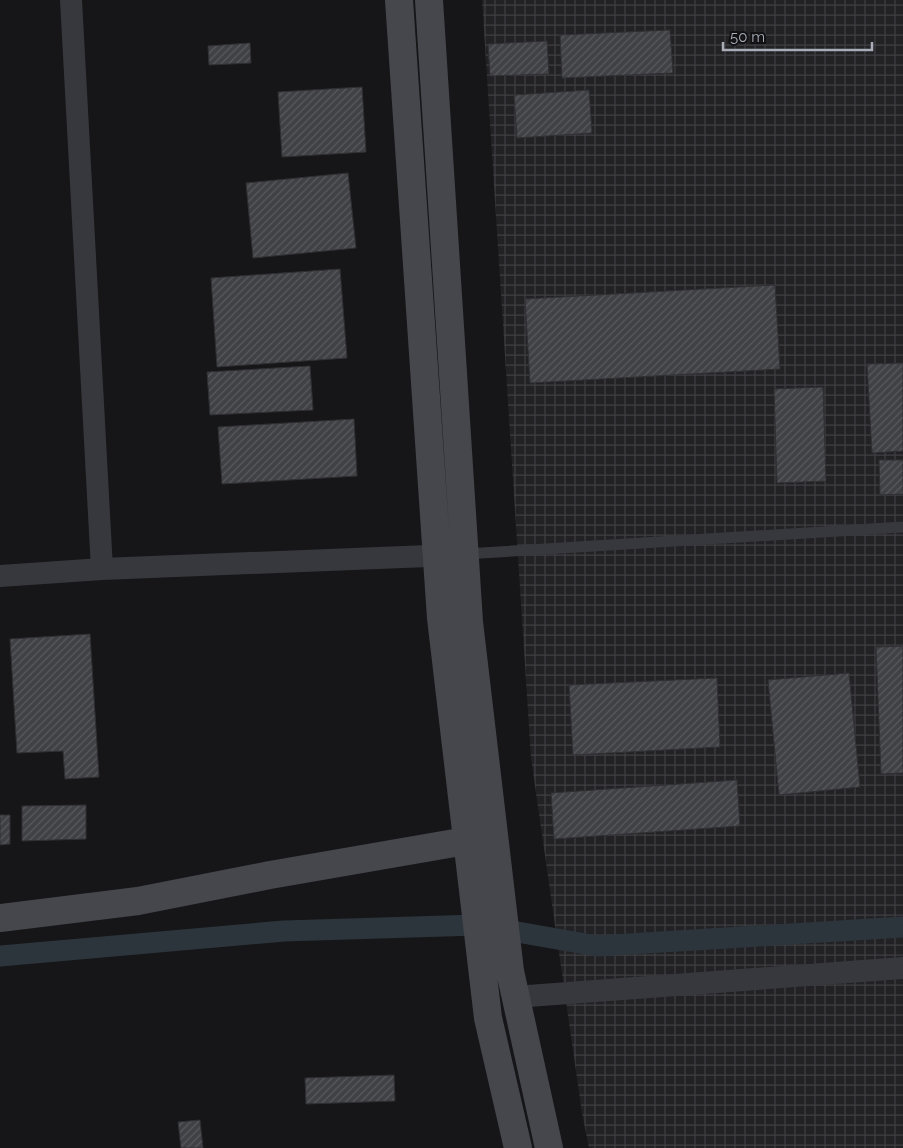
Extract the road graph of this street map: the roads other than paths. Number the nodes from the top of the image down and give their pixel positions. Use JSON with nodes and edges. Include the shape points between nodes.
{"nodes":[{"id":1,"x":71,"y":0,"type":"edge"},
{"id":2,"x":399,"y":0,"type":"edge"},
{"id":3,"x":429,"y":0,"type":"edge"},
{"id":4,"x":903,"y":527,"type":"edge"},
{"id":5,"x":464,"y":554,"type":"junction"},
{"id":6,"x":437,"y":556,"type":"junction"},
{"id":7,"x":102,"y":569,"type":"junction"},
{"id":8,"x":0,"y":576,"type":"edge"},
{"id":9,"x":466,"y":842,"type":"junction"},
{"id":10,"x":0,"y":918,"type":"edge"},
{"id":11,"x":903,"y":968,"type":"edge"},
{"id":12,"x":513,"y":984,"type":"junction"},
{"id":13,"x":518,"y":1148,"type":"edge"},
{"id":14,"x":549,"y":1148,"type":"edge"}],
"edges":[{"from":1,"to":7,"type":"street"},
{"from":2,"to":6,"type":"street"},
{"from":3,"to":5,"type":"street"},
{"from":4,"to":5,"type":"lane"},
{"from":5,"to":6,"type":"street"},
{"from":5,"to":12,"type":"street","via":[[469,622]]},
{"from":6,"to":7,"type":"street"},
{"from":6,"to":9,"type":"street"},
{"from":7,"to":8,"type":"street"},
{"from":9,"to":10,"type":"street","via":[[270,874],[138,901]]},
{"from":9,"to":13,"type":"street","via":[[488,1018]]},
{"from":11,"to":12,"type":"street"},
{"from":12,"to":14,"type":"street"}]}
